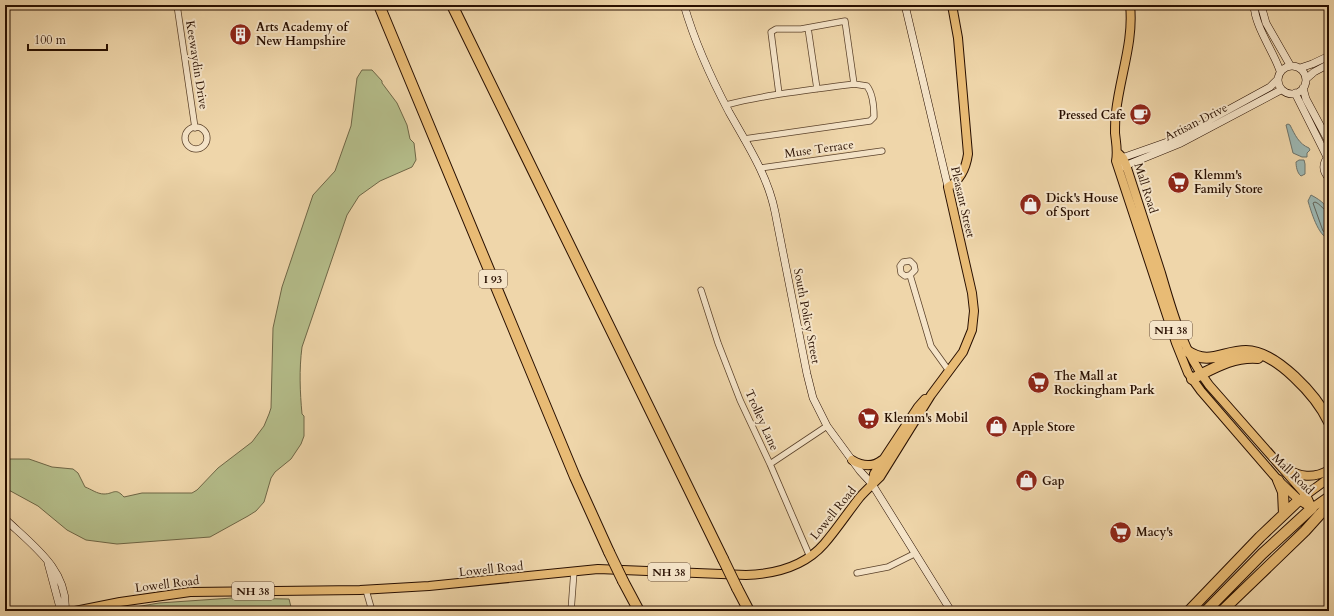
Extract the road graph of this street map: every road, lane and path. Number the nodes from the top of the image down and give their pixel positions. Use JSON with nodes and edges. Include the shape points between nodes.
{"nodes":[{"id":1,"x":177,"y":5,"type":"edge"},
{"id":2,"x":372,"y":5,"type":"edge"},
{"id":3,"x":379,"y":5,"type":"edge"},
{"id":4,"x":452,"y":5,"type":"edge"},
{"id":5,"x":684,"y":5,"type":"edge"},
{"id":6,"x":905,"y":5,"type":"edge"},
{"id":7,"x":952,"y":5,"type":"edge"},
{"id":8,"x":1130,"y":5,"type":"edge"},
{"id":9,"x":1254,"y":5,"type":"edge"},
{"id":10,"x":1261,"y":5,"type":"edge"},
{"id":11,"x":808,"y":28,"type":"junction"},
{"id":12,"x":1329,"y":56,"type":"edge"},
{"id":13,"x":1329,"y":64,"type":"edge"},
{"id":14,"x":1290,"y":65,"type":"junction"},
{"id":15,"x":1300,"y":68,"type":"junction"},
{"id":16,"x":1280,"y":71,"type":"junction"},
{"id":17,"x":1306,"y":79,"type":"junction"},
{"id":18,"x":1277,"y":80,"type":"junction"},
{"id":19,"x":854,"y":84,"type":"junction"},
{"id":20,"x":1303,"y":88,"type":"junction"},
{"id":21,"x":817,"y":89,"type":"junction"},
{"id":22,"x":413,"y":90,"type":"junction"},
{"id":23,"x":1281,"y":90,"type":"junction"},
{"id":24,"x":780,"y":94,"type":"junction"},
{"id":25,"x":1295,"y":94,"type":"junction"},
{"id":26,"x":726,"y":105,"type":"junction"},
{"id":27,"x":195,"y":128,"type":"dead end"},
{"id":28,"x":744,"y":139,"type":"junction"},
{"id":29,"x":1329,"y":142,"type":"edge"},
{"id":30,"x":882,"y":151,"type":"dead end"},
{"id":31,"x":1328,"y":157,"type":"edge"},
{"id":32,"x":1120,"y":161,"type":"junction"},
{"id":33,"x":760,"y":168,"type":"junction"},
{"id":34,"x":1329,"y":178,"type":"edge"},
{"id":35,"x":948,"y":187,"type":"junction"},
{"id":36,"x":910,"y":275,"type":"dead end"},
{"id":37,"x":701,"y":290,"type":"dead end"},
{"id":38,"x":1187,"y":351,"type":"junction"},
{"id":39,"x":1272,"y":360,"type":"junction"},
{"id":40,"x":949,"y":371,"type":"junction"},
{"id":41,"x":1197,"y":377,"type":"junction"},
{"id":42,"x":931,"y":395,"type":"junction"},
{"id":43,"x":1329,"y":422,"type":"edge"},
{"id":44,"x":827,"y":426,"type":"junction"},
{"id":45,"x":852,"y":460,"type":"junction"},
{"id":46,"x":883,"y":460,"type":"junction"},
{"id":47,"x":770,"y":464,"type":"junction"},
{"id":48,"x":1280,"y":466,"type":"junction"},
{"id":49,"x":1329,"y":470,"type":"edge"},
{"id":50,"x":1329,"y":478,"type":"edge"},
{"id":51,"x":1278,"y":480,"type":"junction"},
{"id":52,"x":872,"y":484,"type":"junction"},
{"id":53,"x":1329,"y":496,"type":"edge"},
{"id":54,"x":1302,"y":497,"type":"junction"},
{"id":55,"x":1329,"y":500,"type":"edge"},
{"id":56,"x":1312,"y":508,"type":"junction"},
{"id":57,"x":1284,"y":514,"type":"junction"},
{"id":58,"x":5,"y":519,"type":"edge"},
{"id":59,"x":914,"y":554,"type":"junction"},
{"id":60,"x":810,"y":557,"type":"junction"},
{"id":61,"x":574,"y":571,"type":"junction"},
{"id":62,"x":857,"y":573,"type":"dead end"},
{"id":63,"x":366,"y":590,"type":"junction"},
{"id":64,"x":64,"y":611,"type":"edge"},
{"id":65,"x":75,"y":611,"type":"edge"},
{"id":66,"x":372,"y":611,"type":"edge"},
{"id":67,"x":571,"y":611,"type":"edge"},
{"id":68,"x":639,"y":611,"type":"edge"},
{"id":69,"x":749,"y":611,"type":"edge"},
{"id":70,"x":951,"y":611,"type":"edge"},
{"id":71,"x":1190,"y":611,"type":"edge"},
{"id":72,"x":1206,"y":611,"type":"edge"},
{"id":73,"x":1222,"y":611,"type":"edge"}],
"edges":[{"from":1,"to":27,"type":"street","name":"Keewaydin Drive"},
{"from":2,"to":22,"type":"highway"},
{"from":3,"to":22,"type":"highway","number":"I 93"},
{"from":4,"to":69,"type":"highway","bridge":true},
{"from":5,"to":26,"type":"main road","name":"South Policy Street","via":[[706,67]]},
{"from":6,"to":35,"type":"main road","name":"Pleasant Street"},
{"from":7,"to":35,"type":"main road","via":[[958,38],[968,154],[966,166],[960,176]]},
{"from":8,"to":32,"type":"main road","name":"Mall Road","number":"NH 38","via":[[1129,38],[1115,132]]},
{"from":9,"to":16,"type":"main road","via":[[1257,20]]},
{"from":10,"to":14,"type":"main road","via":[[1266,23]]},
{"from":11,"to":19,"type":"street","via":[[845,21]]},
{"from":11,"to":21,"type":"street"},
{"from":11,"to":24,"type":"street","via":[[776,29],[771,32]]},
{"from":12,"to":15,"type":"main road"},
{"from":13,"to":17,"type":"main road"},
{"from":14,"to":15,"type":"main road"},
{"from":14,"to":16,"type":"main road"},
{"from":15,"to":17,"type":"main road"},
{"from":16,"to":18,"type":"main road"},
{"from":17,"to":20,"type":"main road"},
{"from":18,"to":23,"type":"main road"},
{"from":18,"to":32,"type":"main road","name":"Artisan Drive","via":[[1270,87],[1190,132]]},
{"from":19,"to":21,"type":"street"},
{"from":19,"to":28,"type":"street","via":[[867,86],[870,90],[874,110],[874,118],[870,121]]},
{"from":20,"to":25,"type":"main road"},
{"from":20,"to":29,"type":"main road","via":[[1306,99]]},
{"from":21,"to":24,"type":"street"},
{"from":22,"to":68,"type":"highway","number":"I 93","bridge":true,"via":[[575,478]]},
{"from":23,"to":25,"type":"main road"},
{"from":23,"to":32,"type":"main road","name":"Artisan Drive","via":[[1181,143]]},
{"from":24,"to":26,"type":"street"},
{"from":25,"to":31,"type":"main road"},
{"from":26,"to":28,"type":"main road","name":"South Policy Street"},
{"from":28,"to":33,"type":"main road","name":"South Policy Street"},
{"from":30,"to":33,"type":"street","name":"Muse Terrace"},
{"from":31,"to":34,"type":"main road","via":[[1324,171]]},
{"from":32,"to":38,"type":"main road","name":"Mall Road","number":"NH 38"},
{"from":32,"to":41,"type":"main road","name":"Mall Road","number":"NH 38","via":[[1182,360]]},
{"from":33,"to":44,"type":"main road","name":"South Policy Street","via":[[773,200],[811,392]]},
{"from":35,"to":40,"type":"main road","name":"Pleasant Street","number":"NH 38","via":[[974,311],[968,341]]},
{"from":36,"to":40,"type":"street","via":[[931,346]]},
{"from":37,"to":47,"type":"street","name":"Trolley Lane","via":[[738,394]]},
{"from":38,"to":39,"type":"highway","via":[[1196,357],[1205,358],[1250,351]]},
{"from":38,"to":41,"type":"main road","name":"Mall Road","number":"NH 38"},
{"from":39,"to":41,"type":"highway","via":[[1237,359]]},
{"from":39,"to":43,"type":"highway","via":[[1291,373],[1318,402]]},
{"from":40,"to":42,"type":"main road","name":"Pleasant Street","number":"NH 38"},
{"from":41,"to":48,"type":"main road","name":"Mall Road","number":"NH 38"},
{"from":41,"to":51,"type":"main road","name":"Mall Road","number":"NH 38","via":[[1201,391]]},
{"from":42,"to":46,"type":"main road","name":"Pleasant Street","number":"NH 38","via":[[922,401]]},
{"from":42,"to":52,"type":"main road","name":"Pleasant Street","number":"NH 38","via":[[880,477]]},
{"from":44,"to":45,"type":"main road","name":"South Policy Street"},
{"from":44,"to":47,"type":"street"},
{"from":45,"to":46,"type":"main road","via":[[868,466]]},
{"from":45,"to":52,"type":"main road","name":"South Policy Street"},
{"from":46,"to":52,"type":"main road","name":"Pleasant Street","number":"NH 38","via":[[874,474]]},
{"from":47,"to":60,"type":"street","name":"Trolley Lane"},
{"from":48,"to":49,"type":"main road","via":[[1295,474],[1308,476]]},
{"from":48,"to":54,"type":"main road","name":"Mall Road","number":"NH 38"},
{"from":50,"to":54,"type":"main road"},
{"from":51,"to":54,"type":"main road","name":"Mall Road","number":"NH 38"},
{"from":51,"to":57,"type":"highway","via":[[1283,492]]},
{"from":52,"to":59,"type":"main road","name":"South Policy Street"},
{"from":52,"to":60,"type":"main road","name":"Lowell Road","number":"NH 38","via":[[824,545]]},
{"from":53,"to":56,"type":"main road"},
{"from":54,"to":56,"type":"main road","name":"Mall Road"},
{"from":54,"to":57,"type":"highway"},
{"from":55,"to":73,"type":"highway","via":[[1305,531]]},
{"from":56,"to":72,"type":"highway"},
{"from":57,"to":71,"type":"highway"},
{"from":58,"to":64,"type":"main road","via":[[46,559],[59,604]]},
{"from":59,"to":62,"type":"street","via":[[888,567]]},
{"from":59,"to":70,"type":"main road","name":"South Policy Street"},
{"from":60,"to":61,"type":"main road","name":"Lowell Road","number":"NH 38","via":[[781,571],[754,575],[610,569]]},
{"from":61,"to":63,"type":"main road","name":"Lowell Road","number":"NH 38"},
{"from":61,"to":67,"type":"street"},
{"from":63,"to":65,"type":"main road","name":"Lowell Road","number":"NH 38","via":[[190,592]]},
{"from":63,"to":66,"type":"street"}]}
